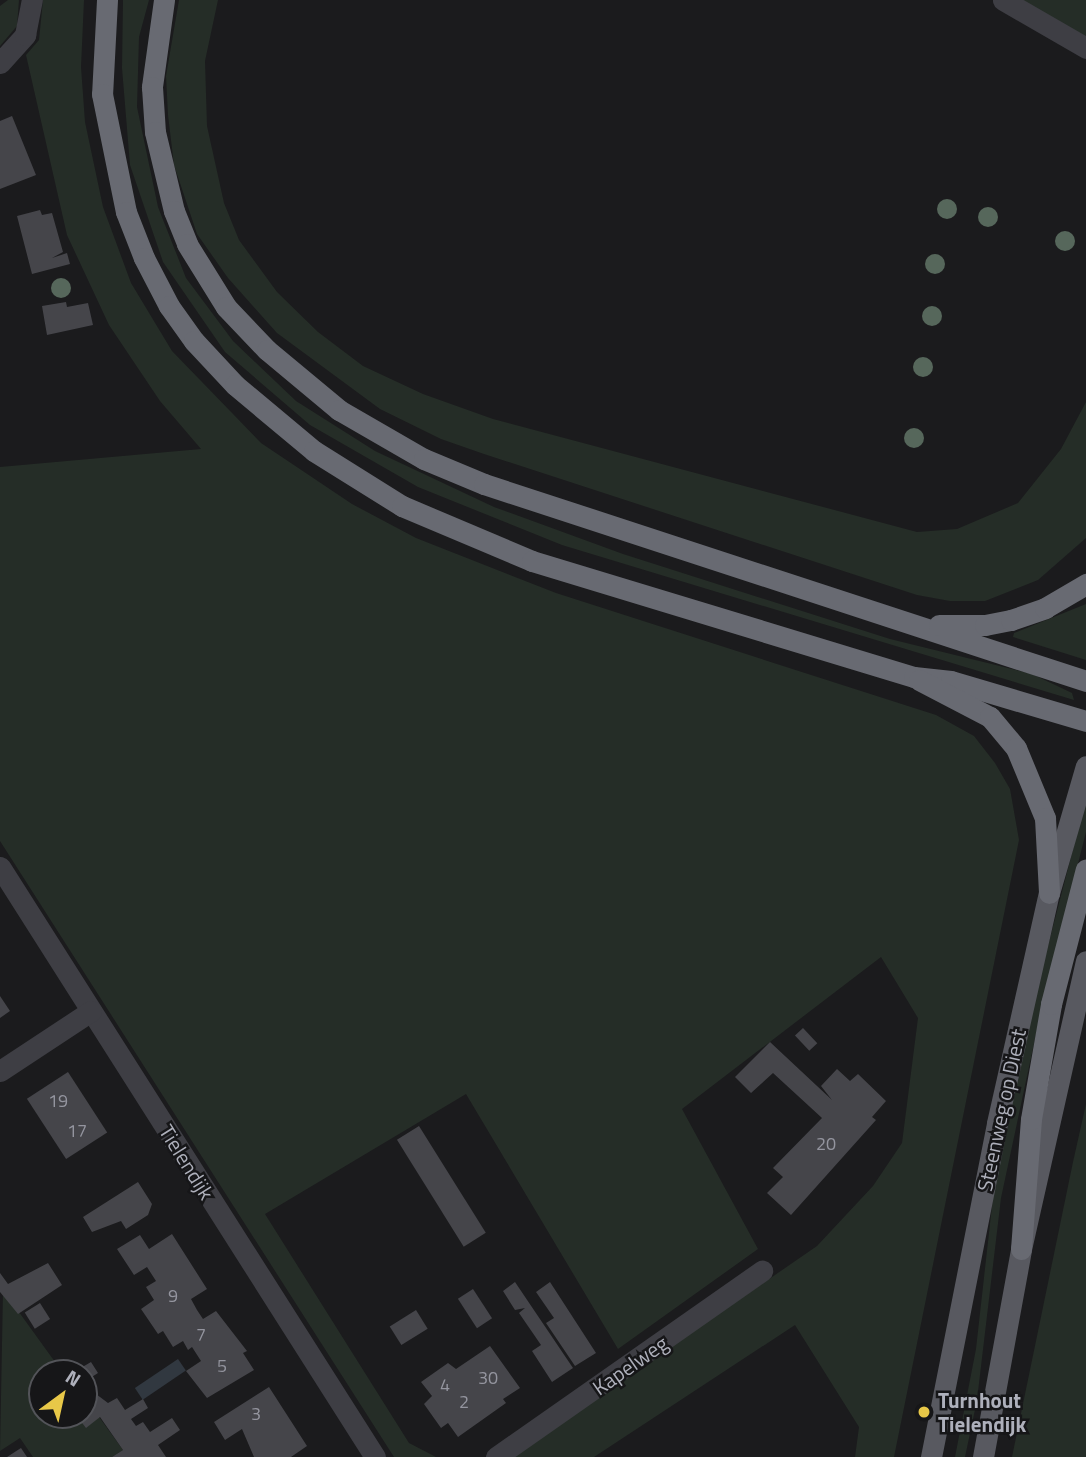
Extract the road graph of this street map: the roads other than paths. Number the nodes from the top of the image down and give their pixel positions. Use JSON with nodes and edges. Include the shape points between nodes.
{"nodes":[{"id":1,"x":107,"y":0,"type":"edge"},
{"id":2,"x":164,"y":0,"type":"edge"},
{"id":3,"x":1003,"y":0,"type":"edge"},
{"id":4,"x":32,"y":2,"type":"edge"},
{"id":5,"x":1086,"y":48,"type":"edge"},
{"id":6,"x":0,"y":63,"type":"edge"},
{"id":7,"x":1086,"y":584,"type":"edge"},
{"id":8,"x":920,"y":625,"type":"junction"},
{"id":9,"x":915,"y":677,"type":"junction"},
{"id":10,"x":1086,"y":681,"type":"edge"},
{"id":11,"x":1086,"y":721,"type":"edge"},
{"id":12,"x":1086,"y":766,"type":"edge"},
{"id":13,"x":0,"y":867,"type":"edge"},
{"id":14,"x":1086,"y":869,"type":"edge"},
{"id":15,"x":1049,"y":893,"type":"junction"},
{"id":16,"x":1086,"y":961,"type":"edge"},
{"id":17,"x":91,"y":1011,"type":"junction"},
{"id":18,"x":0,"y":1071,"type":"edge"},
{"id":19,"x":1021,"y":1249,"type":"junction"},
{"id":20,"x":762,"y":1271,"type":"dead end"},
{"id":21,"x":375,"y":1457,"type":"edge"},
{"id":22,"x":496,"y":1457,"type":"edge"},
{"id":23,"x":931,"y":1457,"type":"edge"},
{"id":24,"x":983,"y":1457,"type":"edge"}],
"edges":[{"from":1,"to":9,"type":"highway","via":[[102,94],[126,212],[144,258],[194,341],[275,421],[402,506],[489,544]]},
{"from":2,"to":8,"type":"highway","via":[[152,88],[155,132],[174,211],[202,272],[226,307],[302,381],[381,437],[484,484]]},
{"from":3,"to":5,"type":"street"},
{"from":4,"to":6,"type":"street","via":[[26,35]]},
{"from":7,"to":8,"type":"highway","via":[[1011,620],[985,625]]},
{"from":8,"to":10,"type":"highway"},
{"from":9,"to":11,"type":"highway","via":[[951,681]]},
{"from":9,"to":15,"type":"highway","via":[[990,717],[1016,748],[1045,818]]},
{"from":12,"to":15,"type":"main road","name":"Steenweg op Diest"},
{"from":13,"to":17,"type":"street","name":"Tielendijk"},
{"from":14,"to":19,"type":"highway","via":[[1051,1004],[1031,1119]]},
{"from":15,"to":23,"type":"main road","name":"Steenweg op Diest"},
{"from":16,"to":19,"type":"main road"},
{"from":17,"to":18,"type":"street"},
{"from":17,"to":21,"type":"street","name":"Tielendijk"},
{"from":19,"to":24,"type":"main road"},
{"from":20,"to":22,"type":"street","name":"Kapelweg"}]}
